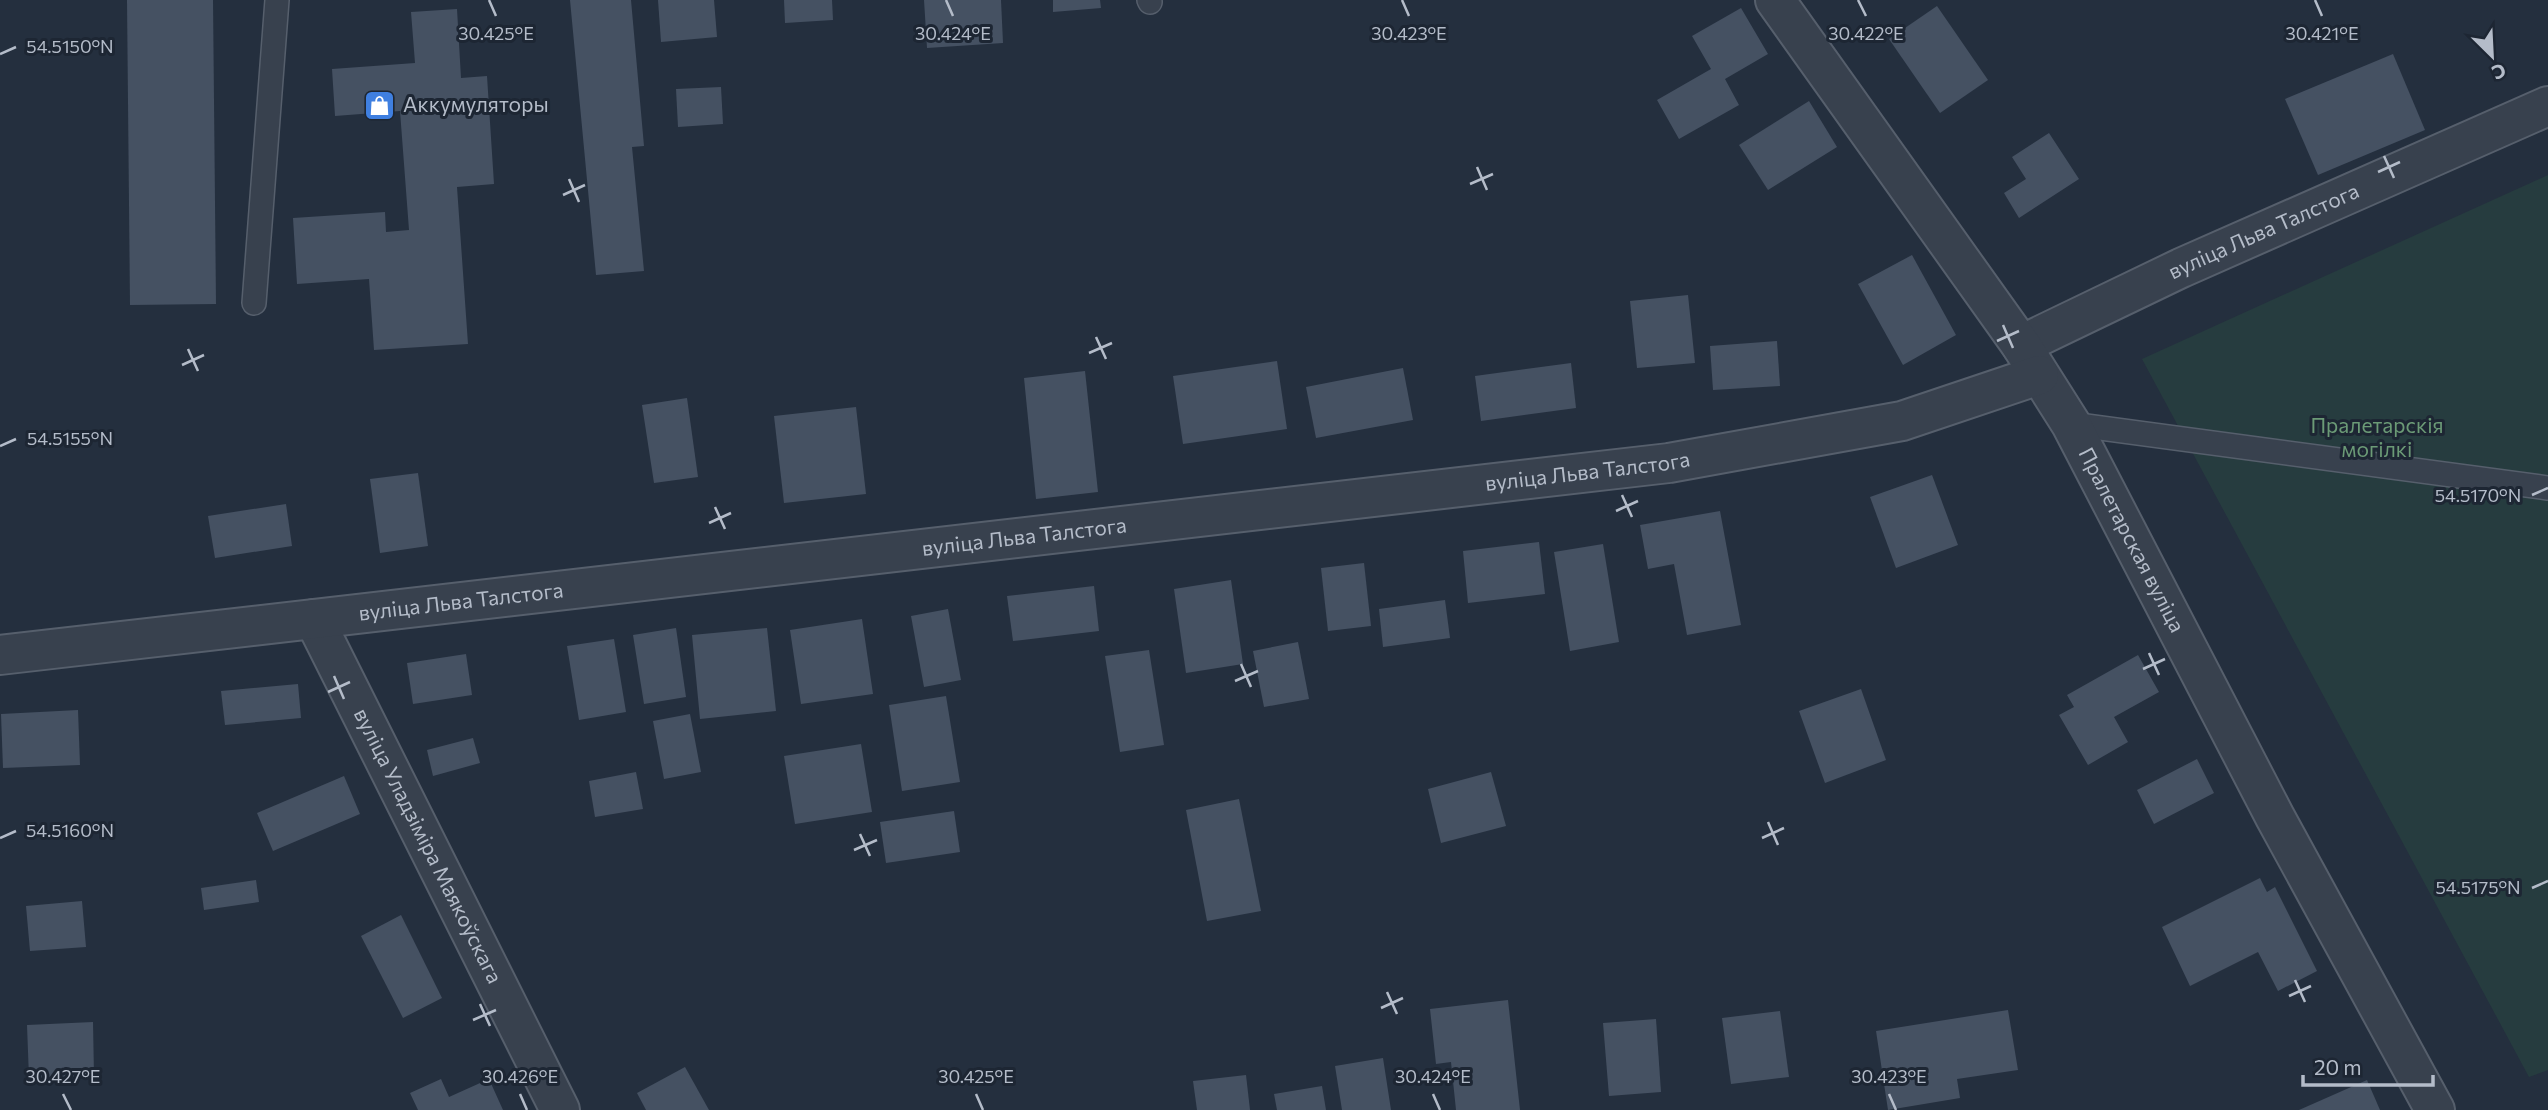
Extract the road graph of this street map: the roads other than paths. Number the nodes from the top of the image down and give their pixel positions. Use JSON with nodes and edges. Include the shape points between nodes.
{"nodes":[{"id":1,"x":277,"y":0,"type":"edge"},
{"id":2,"x":1775,"y":0,"type":"edge"},
{"id":3,"x":2548,"y":106,"type":"edge"},
{"id":4,"x":254,"y":303,"type":"dead end"},
{"id":5,"x":2030,"y":360,"type":"junction"},
{"id":6,"x":2071,"y":424,"type":"junction"},
{"id":7,"x":2548,"y":488,"type":"edge"},
{"id":8,"x":314,"y":619,"type":"junction"},
{"id":9,"x":0,"y":655,"type":"edge"},
{"id":10,"x":560,"y":1110,"type":"edge"},
{"id":11,"x":2435,"y":1110,"type":"edge"}],
"edges":[{"from":1,"to":4,"type":"lane"},
{"from":2,"to":5,"type":"street","name":"Пралетарская вуліца"},
{"from":3,"to":5,"type":"street","name":"вуліца Льва Талстога","via":[[2181,268]]},
{"from":5,"to":6,"type":"street","name":"Пралетарская вуліца"},
{"from":5,"to":8,"type":"street","name":"вуліца Льва Талстога","via":[[1902,421],[1668,463]]},
{"from":6,"to":7,"type":"lane"},
{"from":6,"to":11,"type":"street","name":"Пралетарская вуліца","via":[[2275,817]]},
{"from":8,"to":9,"type":"street","name":"вуліца Льва Талстога"},
{"from":8,"to":10,"type":"street","name":"вуліца Уладзіміра Маякоўскага"}]}
